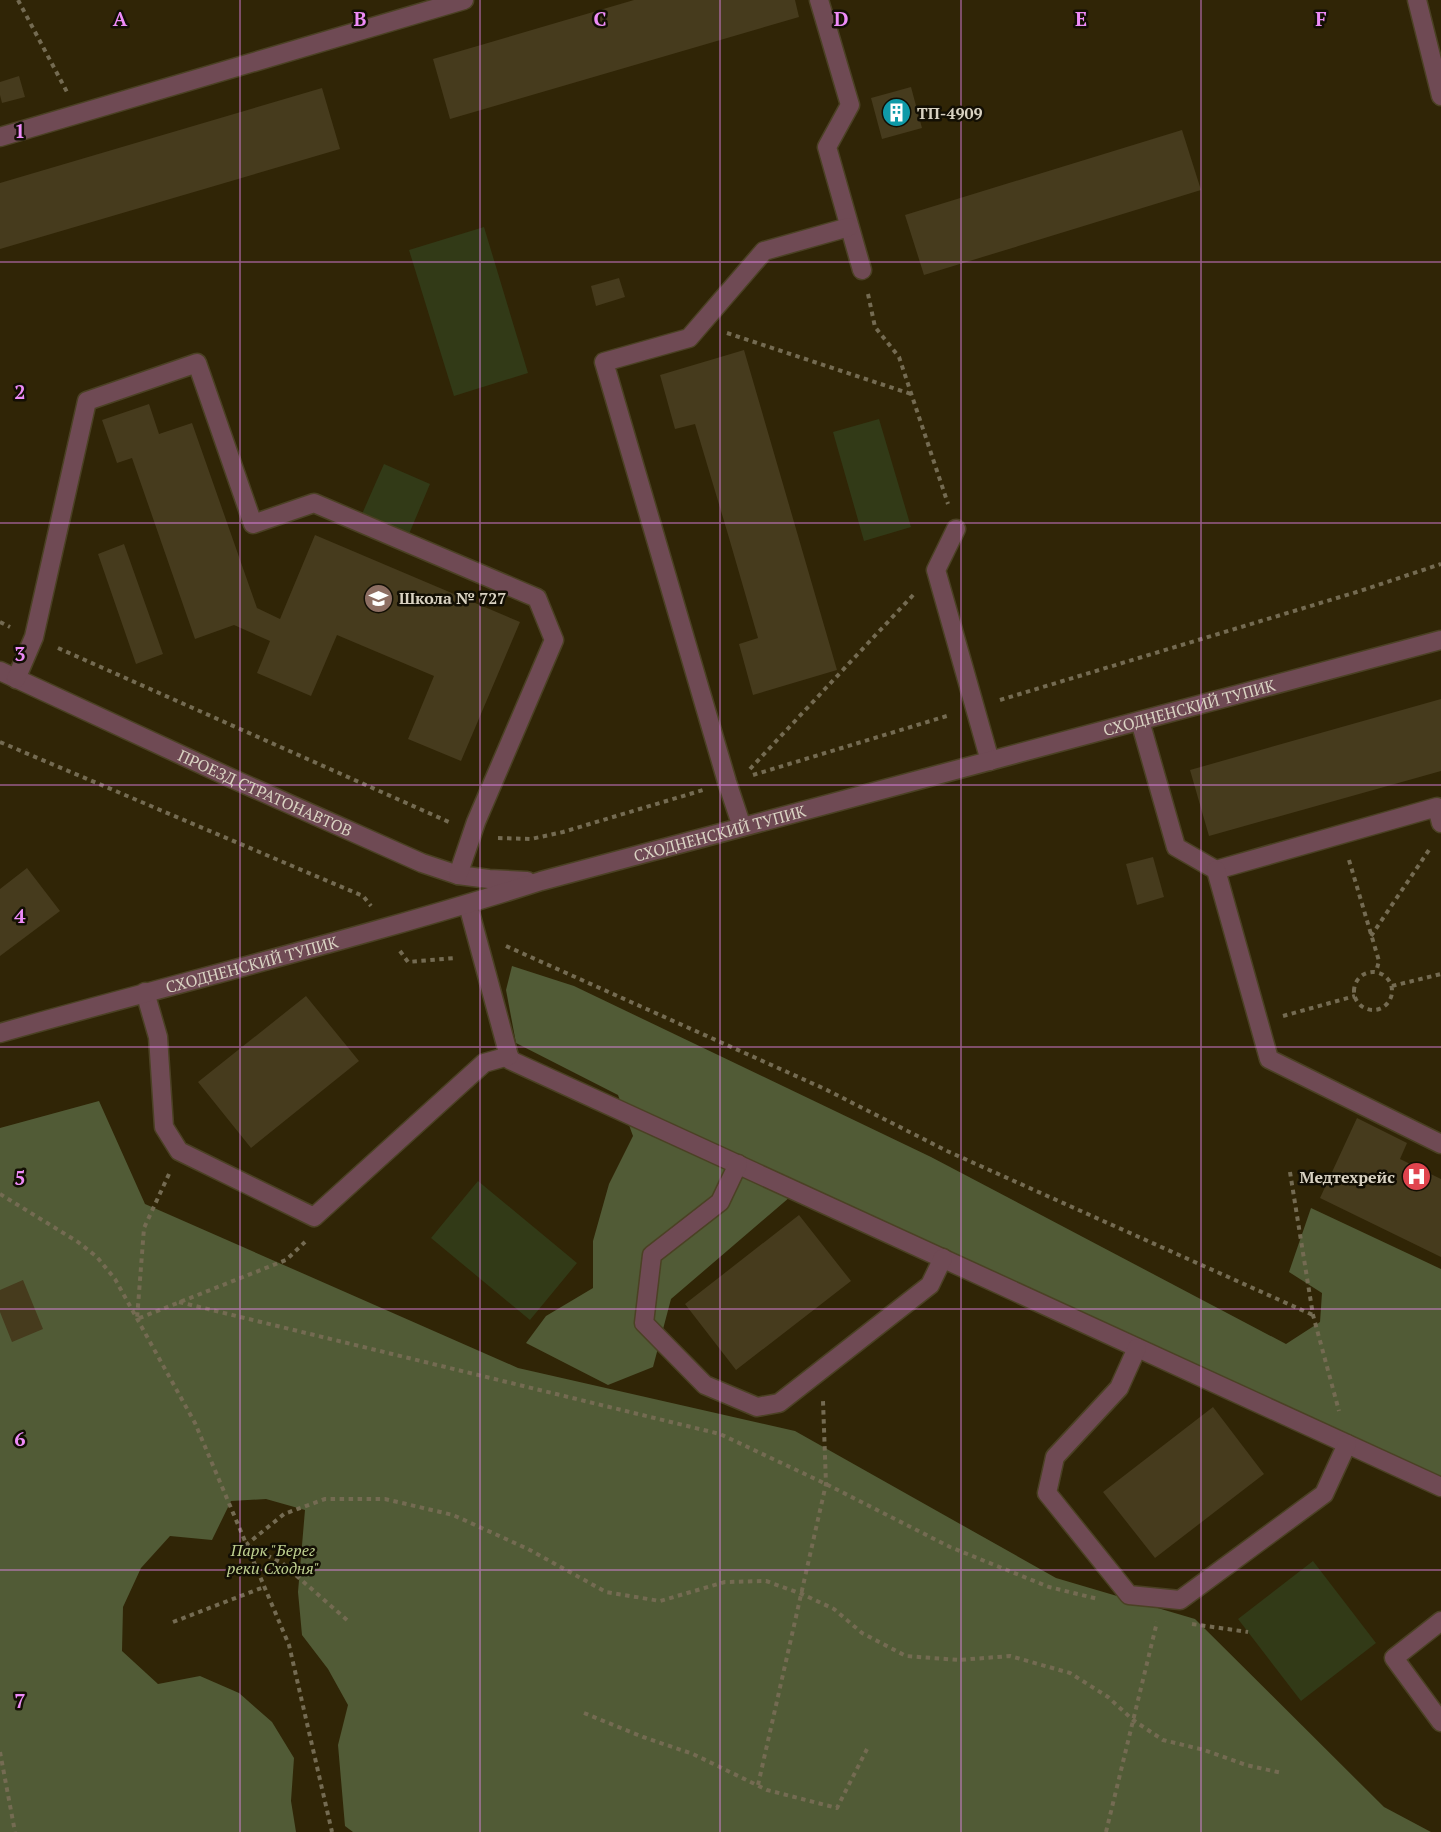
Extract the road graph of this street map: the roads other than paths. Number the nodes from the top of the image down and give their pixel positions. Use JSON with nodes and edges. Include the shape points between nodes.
{"nodes":[{"id":1,"x":464,"y":0,"type":"edge"},
{"id":2,"x":819,"y":0,"type":"edge"},
{"id":3,"x":1417,"y":0,"type":"edge"},
{"id":4,"x":1441,"y":96,"type":"edge"},
{"id":5,"x":0,"y":137,"type":"edge"},
{"id":6,"x":849,"y":227,"type":"junction"},
{"id":7,"x":862,"y":270,"type":"road end"},
{"id":8,"x":956,"y":529,"type":"road end"},
{"id":9,"x":1441,"y":640,"type":"edge"},
{"id":10,"x":8,"y":675,"type":"edge"},
{"id":11,"x":1140,"y":721,"type":"junction"},
{"id":12,"x":990,"y":761,"type":"junction"},
{"id":13,"x":1441,"y":823,"type":"edge"},
{"id":14,"x":742,"y":827,"type":"junction"},
{"id":15,"x":1216,"y":870,"type":"junction"},
{"id":16,"x":458,"y":875,"type":"junction"},
{"id":17,"x":541,"y":881,"type":"junction"},
{"id":18,"x":468,"y":905,"type":"junction"},
{"id":19,"x":145,"y":992,"type":"junction"},
{"id":20,"x":0,"y":1033,"type":"edge"},
{"id":21,"x":509,"y":1056,"type":"junction"},
{"id":22,"x":1441,"y":1144,"type":"edge"},
{"id":23,"x":738,"y":1164,"type":"junction"},
{"id":24,"x":943,"y":1258,"type":"junction"},
{"id":25,"x":1137,"y":1348,"type":"junction"},
{"id":26,"x":1347,"y":1444,"type":"junction"},
{"id":27,"x":1441,"y":1487,"type":"edge"},
{"id":28,"x":1441,"y":1621,"type":"edge"},
{"id":29,"x":1441,"y":1722,"type":"edge"}],
"edges":[{"from":1,"to":5,"type":"street"},
{"from":2,"to":6,"type":"street","via":[[850,105],[827,147]]},
{"from":3,"to":4,"type":"street"},
{"from":6,"to":7,"type":"street"},
{"from":6,"to":14,"type":"street","via":[[764,251],[689,338],[604,362]]},
{"from":8,"to":12,"type":"street","via":[[936,570]]},
{"from":9,"to":11,"type":"street","name":"СХОДНЕНСКИЙ ТУПИК"},
{"from":10,"to":16,"type":"street","name":"ПРОЕЗД СТРАТОНАВТОВ","via":[[379,844]]},
{"from":10,"to":16,"type":"street","via":[[34,637],[87,401],[197,363],[253,524],[314,503],[537,598],[554,640],[476,822]]},
{"from":11,"to":12,"type":"street","name":"СХОДНЕНСКИЙ ТУПИК"},
{"from":11,"to":15,"type":"street","via":[[1176,848]]},
{"from":12,"to":14,"type":"street","name":"СХОДНЕНСКИЙ ТУПИК"},
{"from":13,"to":15,"type":"street","via":[[1437,807]]},
{"from":14,"to":17,"type":"street","name":"СХОДНЕНСКИЙ ТУПИК"},
{"from":15,"to":22,"type":"street","via":[[1269,1059]]},
{"from":16,"to":17,"type":"street","name":"ПРОЕЗД СТРАТОНАВТОВ"},
{"from":17,"to":18,"type":"street","name":"СХОДНЕНСКИЙ ТУПИК"},
{"from":18,"to":19,"type":"street","name":"СХОДНЕНСКИЙ ТУПИК"},
{"from":18,"to":21,"type":"street","via":[[472,955]]},
{"from":19,"to":20,"type":"street","name":"СХОДНЕНСКИЙ ТУПИК"},
{"from":19,"to":21,"type":"street","via":[[158,1037],[164,1127],[179,1151],[314,1217],[484,1063]]},
{"from":21,"to":23,"type":"street","via":[[510,1060]]},
{"from":23,"to":24,"type":"street"},
{"from":23,"to":24,"type":"street","via":[[720,1202],[652,1255],[644,1323],[705,1385],[756,1407],[779,1403],[930,1285]]},
{"from":24,"to":25,"type":"street"},
{"from":25,"to":26,"type":"street"},
{"from":25,"to":26,"type":"street","via":[[1119,1388],[1055,1457],[1047,1493],[1129,1595],[1180,1600],[1324,1494]]},
{"from":26,"to":27,"type":"street"},
{"from":28,"to":29,"type":"street","via":[[1394,1658]]}]}
